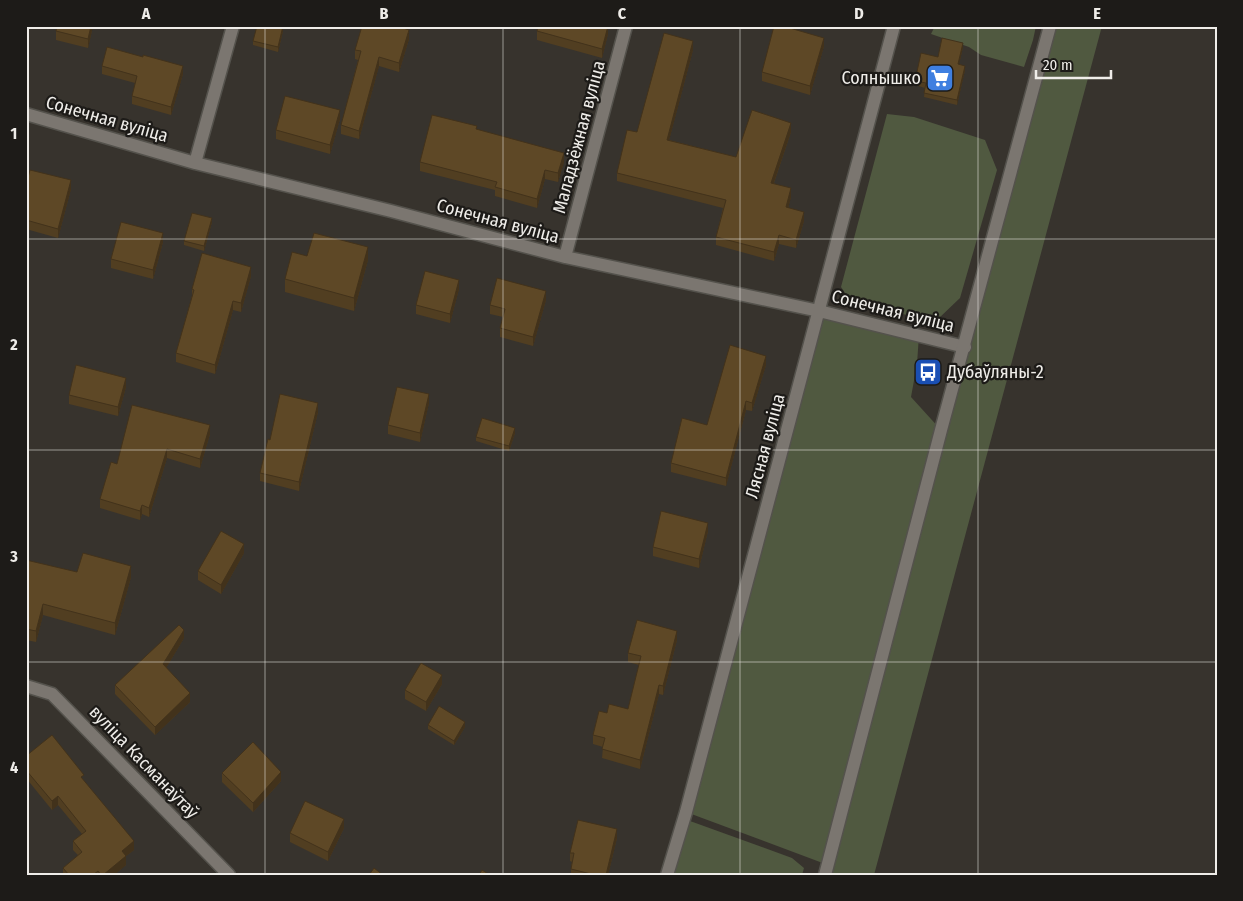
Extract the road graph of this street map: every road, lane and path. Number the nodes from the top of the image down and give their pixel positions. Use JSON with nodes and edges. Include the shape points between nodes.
{"nodes":[{"id":1,"x":233,"y":26,"type":"edge"},
{"id":2,"x":626,"y":26,"type":"edge"},
{"id":3,"x":894,"y":26,"type":"edge"},
{"id":4,"x":1050,"y":26,"type":"edge"},
{"id":5,"x":26,"y":114,"type":"edge"},
{"id":6,"x":195,"y":163,"type":"junction"},
{"id":7,"x":565,"y":257,"type":"junction"},
{"id":8,"x":819,"y":311,"type":"junction"},
{"id":9,"x":965,"y":347,"type":"junction"},
{"id":10,"x":26,"y":686,"type":"edge"},
{"id":11,"x":229,"y":875,"type":"edge"},
{"id":12,"x":668,"y":875,"type":"edge"},
{"id":13,"x":825,"y":875,"type":"edge"}],
"edges":[{"from":1,"to":6,"type":"street"},
{"from":2,"to":7,"type":"street","name":"Маладзёжная вуліца"},
{"from":3,"to":8,"type":"street","name":"Лясная вуліца"},
{"from":4,"to":9,"type":"street"},
{"from":5,"to":6,"type":"street","name":"Сонечная вуліца"},
{"from":6,"to":7,"type":"street","name":"Сонечная вуліца"},
{"from":7,"to":8,"type":"street","name":"Сонечная вуліца"},
{"from":8,"to":9,"type":"street","name":"Сонечная вуліца"},
{"from":8,"to":12,"type":"street","name":"Лясная вуліца"},
{"from":9,"to":13,"type":"street"},
{"from":10,"to":11,"type":"street","name":"вуліца Касманаўтаў","via":[[52,694]]}]}
